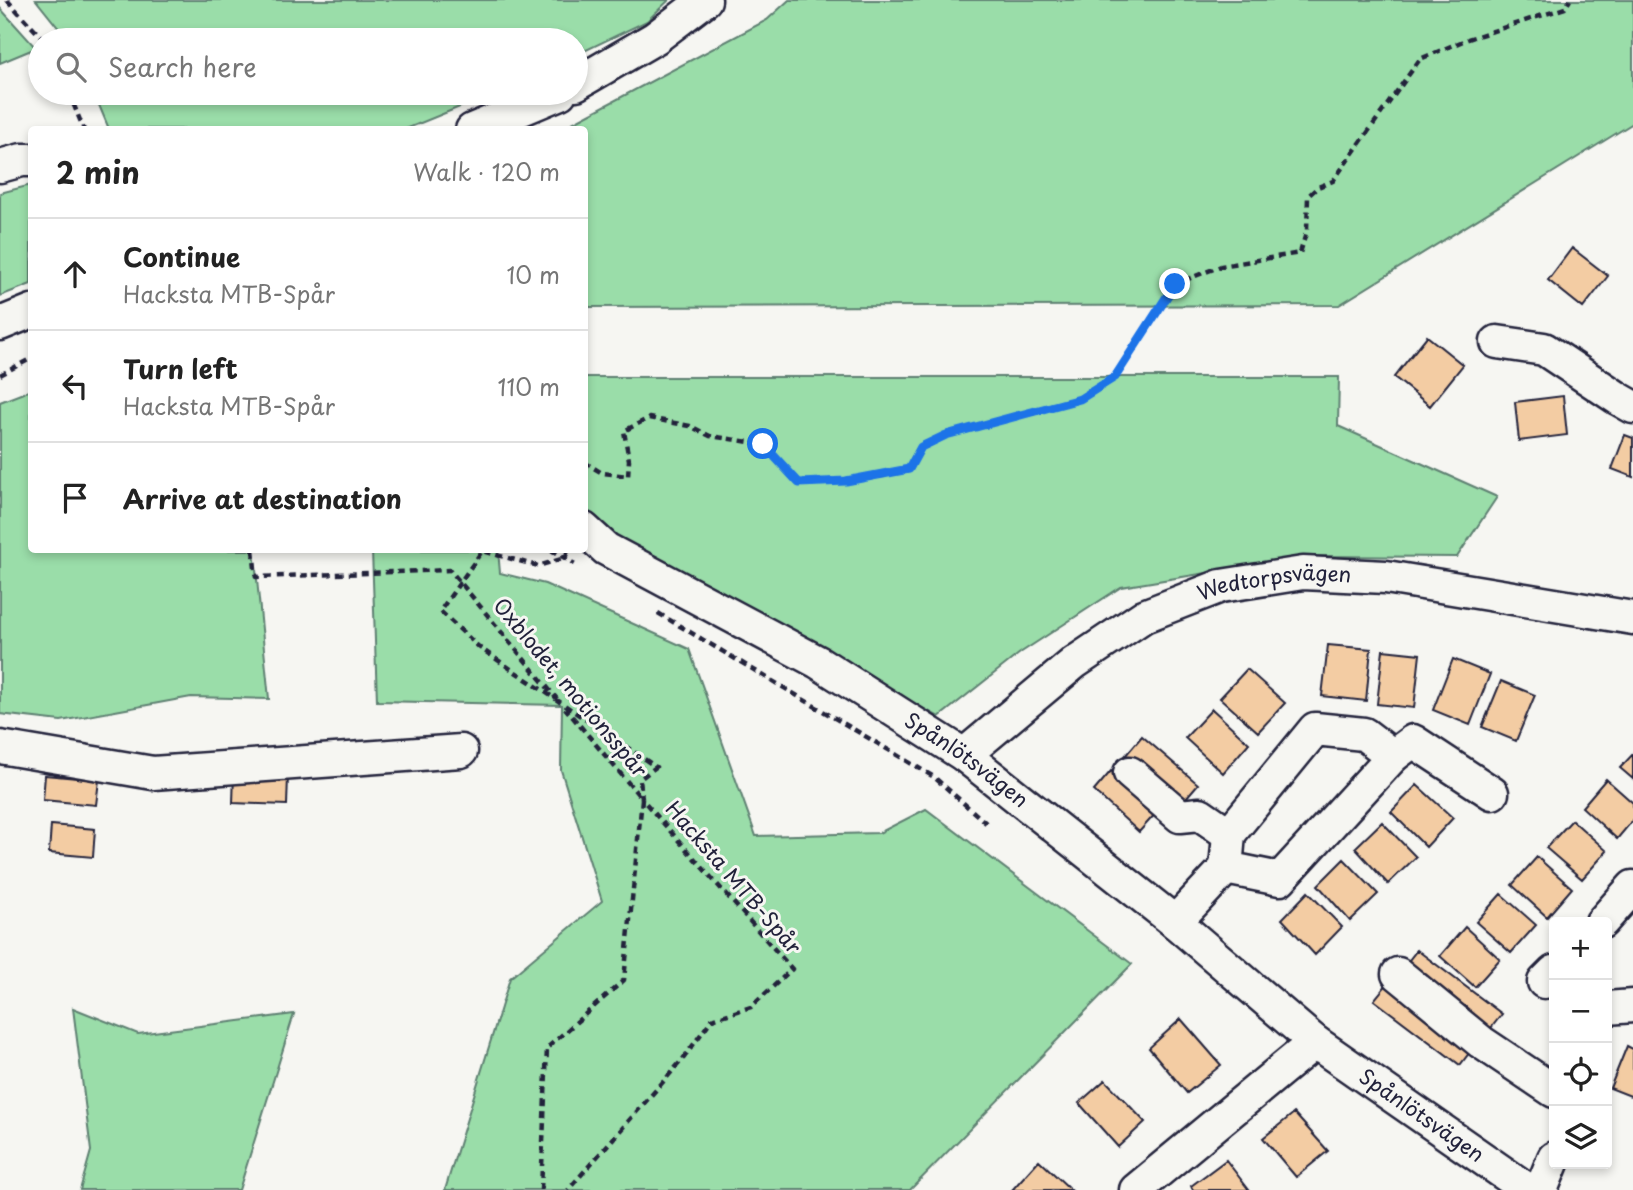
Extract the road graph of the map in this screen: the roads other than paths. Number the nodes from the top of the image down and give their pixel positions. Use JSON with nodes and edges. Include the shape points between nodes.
{"nodes":[{"id":1,"x":705,"y":0,"type":"edge"},
{"id":2,"x":588,"y":77,"type":"edge"},
{"id":3,"x":531,"y":105,"type":"edge"},
{"id":4,"x":482,"y":126,"type":"edge"},
{"id":5,"x":28,"y":160,"type":"edge"},
{"id":6,"x":0,"y":166,"type":"edge"},
{"id":7,"x":28,"y":313,"type":"edge"},
{"id":8,"x":0,"y":324,"type":"edge"},
{"id":9,"x":1497,"y":342,"type":"dead end"},
{"id":10,"x":1633,"y":407,"type":"edge"},
{"id":11,"x":588,"y":533,"type":"edge"},
{"id":12,"x":1633,"y":618,"type":"edge"},
{"id":13,"x":0,"y":747,"type":"edge"},
{"id":14,"x":461,"y":751,"type":"dead end"},
{"id":15,"x":964,"y":755,"type":"junction"},
{"id":16,"x":1393,"y":756,"type":"junction"},
{"id":17,"x":1130,"y":773,"type":"dead end"},
{"id":18,"x":1492,"y":793,"type":"dead end"},
{"id":19,"x":1229,"y":834,"type":"junction"},
{"id":20,"x":1226,"y":868,"type":"junction"},
{"id":21,"x":1633,"y":887,"type":"edge"},
{"id":22,"x":1606,"y":917,"type":"edge"},
{"id":23,"x":1175,"y":922,"type":"junction"},
{"id":24,"x":1398,"y":974,"type":"dead end"},
{"id":25,"x":1633,"y":1006,"type":"edge"},
{"id":26,"x":1612,"y":1008,"type":"edge"},
{"id":27,"x":1315,"y":1042,"type":"junction"},
{"id":28,"x":1549,"y":1088,"type":"edge"},
{"id":29,"x":1550,"y":1169,"type":"edge"},
{"id":30,"x":1136,"y":1190,"type":"edge"},
{"id":31,"x":1528,"y":1190,"type":"edge"},
{"id":32,"x":1541,"y":1190,"type":"edge"}],
"edges":[{"from":1,"to":2,"type":"street","via":[[655,38]]},
{"from":3,"to":4,"type":"street"},
{"from":5,"to":6,"type":"street"},
{"from":7,"to":8,"type":"street"},
{"from":9,"to":10,"type":"street","via":[[1544,349]]},
{"from":11,"to":15,"type":"street","name":"Spånlötsvägen","via":[[606,549],[818,662]]},
{"from":12,"to":15,"type":"street","name":"Wedtorpsvägen","via":[[1386,577],[1303,573],[1221,586],[1132,624],[1074,663]]},
{"from":13,"to":14,"type":"street","via":[[153,773]]},
{"from":15,"to":23,"type":"street","name":"Spånlötsvägen"},
{"from":16,"to":18,"type":"street","via":[[1413,741]]},
{"from":16,"to":19,"type":"street","via":[[1364,734],[1315,729]]},
{"from":16,"to":20,"type":"street","via":[[1280,879]]},
{"from":17,"to":19,"type":"street","via":[[1180,816],[1200,814]]},
{"from":19,"to":20,"type":"street"},
{"from":20,"to":23,"type":"street"},
{"from":21,"to":22,"type":"street"},
{"from":23,"to":27,"type":"street","name":"Spånlötsvägen"},
{"from":24,"to":28,"type":"street","via":[[1481,1042]]},
{"from":25,"to":26,"type":"street"},
{"from":27,"to":30,"type":"street"},
{"from":27,"to":31,"type":"street","name":"Spånlötsvägen"},
{"from":29,"to":32,"type":"street"}]}
